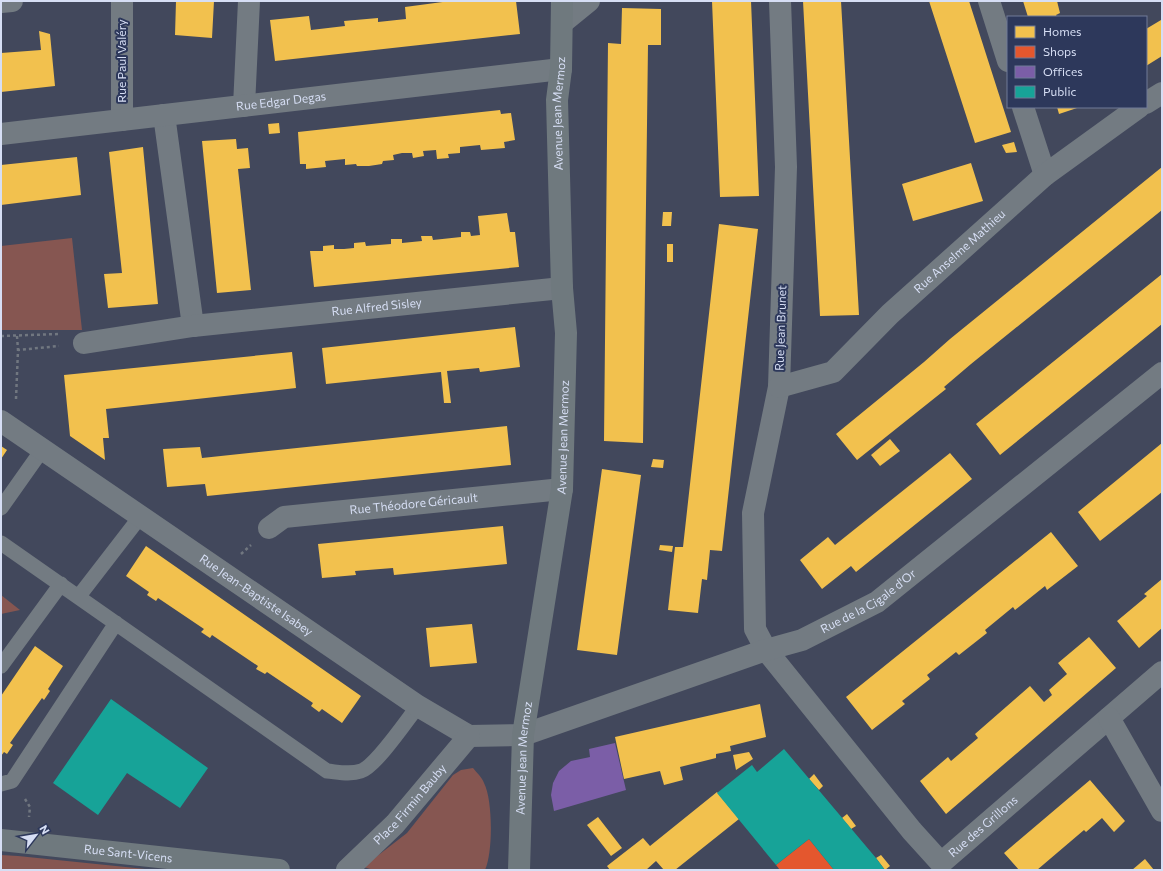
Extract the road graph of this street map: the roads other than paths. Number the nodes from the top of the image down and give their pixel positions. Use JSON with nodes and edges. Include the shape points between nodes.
{"nodes":[{"id":1,"x":12,"y":1,"type":"edge"},
{"id":2,"x":122,"y":1,"type":"edge"},
{"id":3,"x":249,"y":1,"type":"edge"},
{"id":4,"x":562,"y":1,"type":"edge"},
{"id":5,"x":590,"y":1,"type":"edge"},
{"id":6,"x":780,"y":1,"type":"edge"},
{"id":7,"x":989,"y":1,"type":"edge"},
{"id":8,"x":1,"y":2,"type":"edge"},
{"id":9,"x":562,"y":23,"type":"junction"},
{"id":10,"x":1007,"y":58,"type":"edge"},
{"id":11,"x":561,"y":69,"type":"junction"},
{"id":12,"x":1162,"y":93,"type":"edge"},
{"id":13,"x":1147,"y":102,"type":"edge"},
{"id":14,"x":244,"y":106,"type":"junction"},
{"id":15,"x":1023,"y":108,"type":"edge"},
{"id":16,"x":1138,"y":108,"type":"edge"},
{"id":17,"x":164,"y":115,"type":"junction"},
{"id":18,"x":122,"y":120,"type":"junction"},
{"id":19,"x":1,"y":134,"type":"edge"},
{"id":20,"x":1045,"y":176,"type":"junction"},
{"id":21,"x":562,"y":288,"type":"junction"},
{"id":22,"x":192,"y":326,"type":"junction"},
{"id":23,"x":84,"y":343,"type":"road end"},
{"id":24,"x":1162,"y":373,"type":"edge"},
{"id":25,"x":779,"y":387,"type":"junction"},
{"id":26,"x":1,"y":421,"type":"edge"},
{"id":27,"x":42,"y":450,"type":"junction"},
{"id":28,"x":562,"y":489,"type":"junction"},
{"id":29,"x":1,"y":508,"type":"edge"},
{"id":30,"x":140,"y":517,"type":"junction"},
{"id":31,"x":269,"y":528,"type":"dead end"},
{"id":32,"x":1,"y":542,"type":"edge"},
{"id":33,"x":60,"y":584,"type":"junction"},
{"id":34,"x":80,"y":596,"type":"junction"},
{"id":35,"x":116,"y":623,"type":"junction"},
{"id":36,"x":766,"y":650,"type":"junction"},
{"id":37,"x":1,"y":666,"type":"edge"},
{"id":38,"x":1162,"y":672,"type":"edge"},
{"id":39,"x":418,"y":706,"type":"junction"},
{"id":40,"x":1109,"y":718,"type":"junction"},
{"id":41,"x":523,"y":735,"type":"junction"},
{"id":42,"x":469,"y":736,"type":"junction"},
{"id":43,"x":1,"y":784,"type":"edge"},
{"id":44,"x":1162,"y":811,"type":"edge"},
{"id":45,"x":1,"y":840,"type":"edge"},
{"id":46,"x":946,"y":867,"type":"edge"},
{"id":47,"x":279,"y":870,"type":"edge"},
{"id":48,"x":347,"y":870,"type":"edge"},
{"id":49,"x":519,"y":870,"type":"edge"}],
"edges":[{"from":1,"to":8,"type":"street"},
{"from":2,"to":18,"type":"street","name":"Rue Paul Valéry"},
{"from":3,"to":14,"type":"street"},
{"from":4,"to":9,"type":"street","name":"Avenue Jean Mermoz"},
{"from":5,"to":9,"type":"street"},
{"from":6,"to":25,"type":"street","name":"Rue Jean Brunet","via":[[786,167]]},
{"from":7,"to":10,"type":"street"},
{"from":9,"to":11,"type":"street","name":"Avenue Jean Mermoz"},
{"from":11,"to":14,"type":"street","name":"Rue Edgar Degas"},
{"from":11,"to":21,"type":"street","name":"Avenue Jean Mermoz","via":[[557,100]]},
{"from":12,"to":13,"type":"street"},
{"from":14,"to":17,"type":"street","name":"Rue Edgar Degas"},
{"from":15,"to":20,"type":"street"},
{"from":16,"to":20,"type":"street","name":"Rue Anselme Mathieu"},
{"from":17,"to":18,"type":"street","name":"Rue Edgar Degas"},
{"from":17,"to":22,"type":"street"},
{"from":18,"to":19,"type":"street","name":"Rue Edgar Degas"},
{"from":20,"to":25,"type":"street","name":"Rue Anselme Mathieu","via":[[890,314],[833,372]]},
{"from":21,"to":22,"type":"street","name":"Rue Alfred Sisley"},
{"from":21,"to":28,"type":"street","name":"Avenue Jean Mermoz","via":[[566,333]]},
{"from":22,"to":23,"type":"street","name":"Rue Alfred Sisley"},
{"from":24,"to":36,"type":"street","name":"Rue de la Cigale d'Or","via":[[877,602],[802,640]]},
{"from":25,"to":36,"type":"street","name":"Rue Jean Brunet","via":[[753,513],[755,629]]},
{"from":26,"to":27,"type":"street","name":"Rue Jean-Baptiste Isabey"},
{"from":27,"to":29,"type":"lane"},
{"from":27,"to":30,"type":"street","name":"Rue Jean-Baptiste Isabey"},
{"from":28,"to":31,"type":"street","name":"Rue Théodore Géricault","via":[[284,518]]},
{"from":28,"to":41,"type":"street","name":"Avenue Jean Mermoz"},
{"from":30,"to":34,"type":"lane"},
{"from":30,"to":39,"type":"street","name":"Rue Jean-Baptiste Isabey"},
{"from":32,"to":33,"type":"lane"},
{"from":33,"to":34,"type":"lane"},
{"from":33,"to":37,"type":"lane"},
{"from":34,"to":35,"type":"lane"},
{"from":35,"to":39,"type":"lane","via":[[327,771],[346,774],[362,771],[374,762]]},
{"from":35,"to":43,"type":"lane","via":[[12,781]]},
{"from":36,"to":41,"type":"street","name":"Rue de la Cigale d'Or"},
{"from":36,"to":46,"type":"street","name":"Rue des Grillons","via":[[907,825]]},
{"from":38,"to":40,"type":"street","name":"Rue des Grillons"},
{"from":39,"to":42,"type":"street","name":"Rue Jean-Baptiste Isabey"},
{"from":40,"to":44,"type":"street"},
{"from":40,"to":46,"type":"street","name":"Rue des Grillons"},
{"from":41,"to":42,"type":"street"},
{"from":41,"to":49,"type":"street","name":"Avenue Jean Mermoz"},
{"from":42,"to":48,"type":"street","name":"Place Firmin Bauby","via":[[395,824]]},
{"from":45,"to":47,"type":"street","name":"Rue Sant-Vicens"}]}
